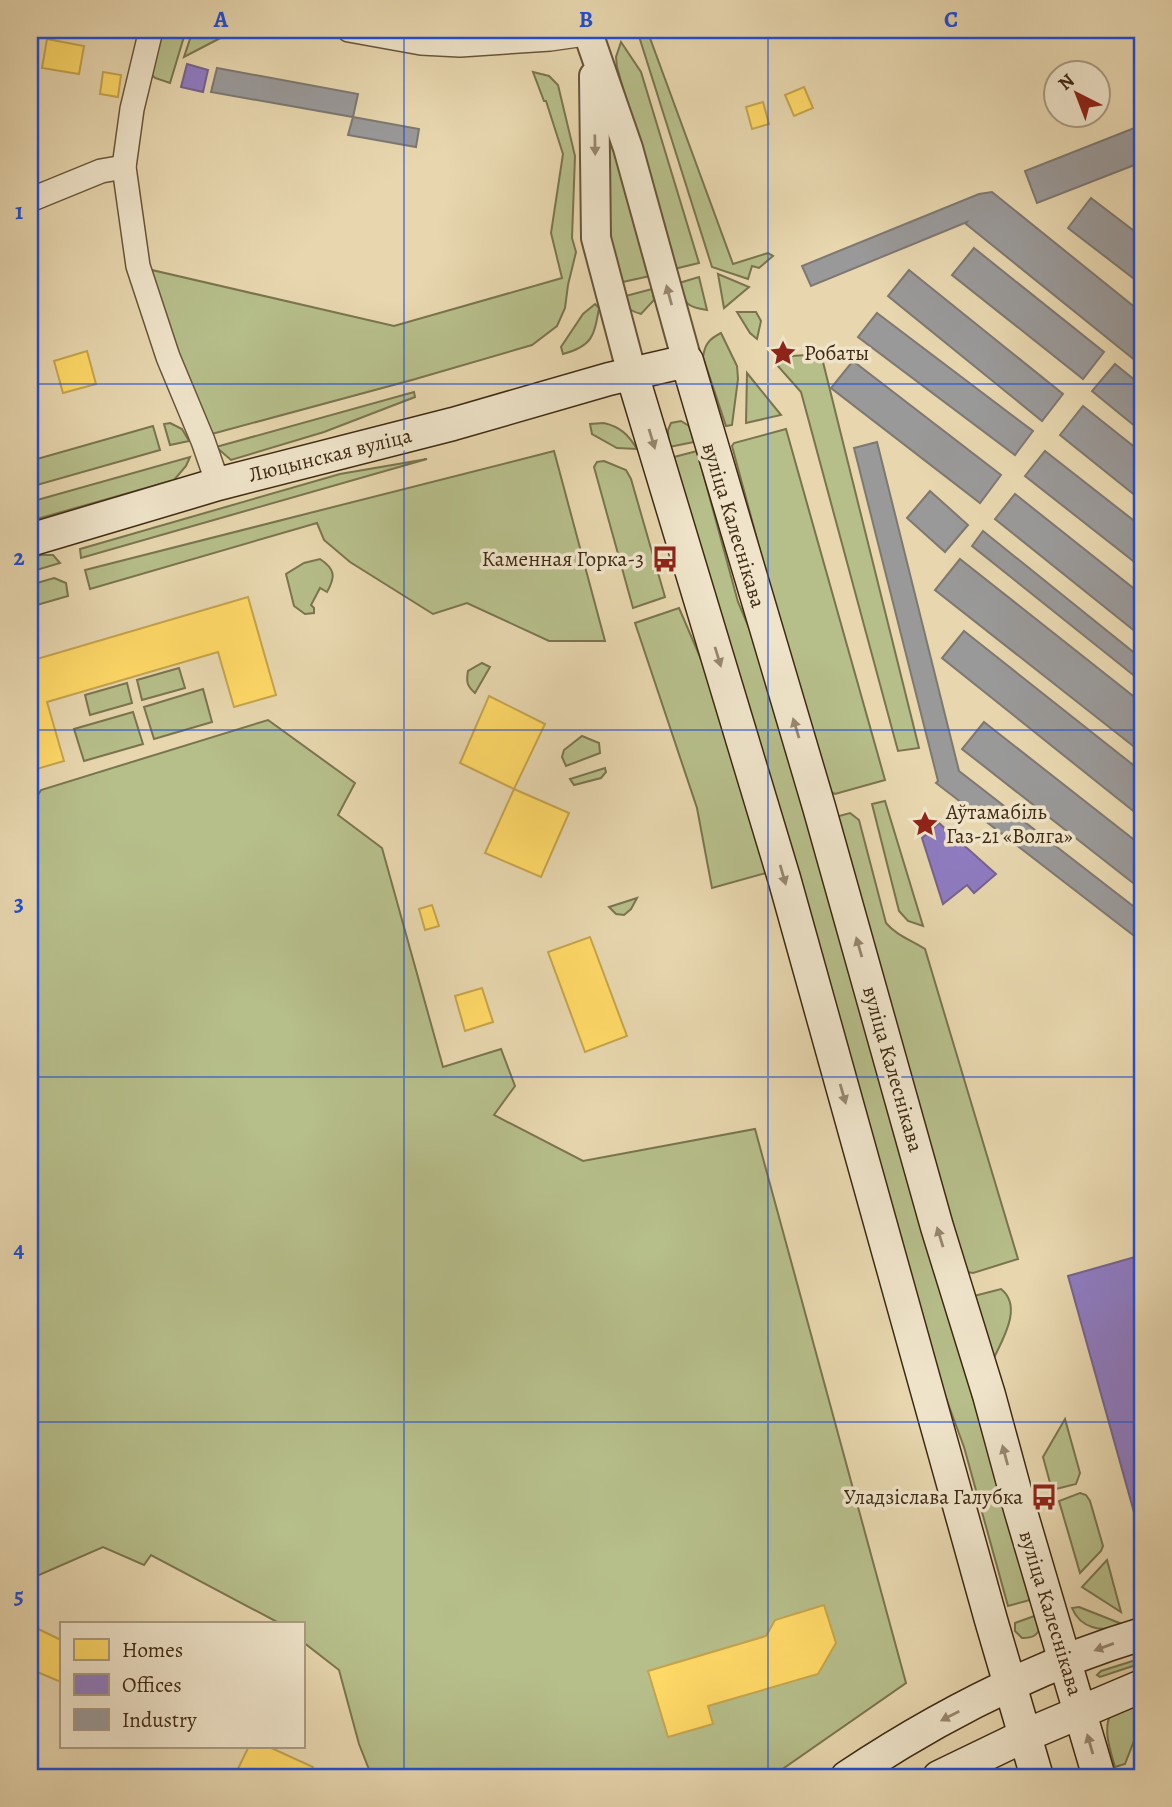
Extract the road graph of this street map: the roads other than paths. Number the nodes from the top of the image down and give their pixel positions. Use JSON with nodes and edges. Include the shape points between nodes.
{"nodes":[{"id":1,"x":150,"y":30,"type":"edge"},
{"id":2,"x":349,"y":30,"type":"edge"},
{"id":3,"x":592,"y":38,"type":"edge"},
{"id":4,"x":124,"y":167,"type":"junction"},
{"id":5,"x":30,"y":200,"type":"edge"},
{"id":6,"x":687,"y":361,"type":"junction"},
{"id":7,"x":632,"y":374,"type":"junction"},
{"id":8,"x":218,"y":484,"type":"junction"},
{"id":9,"x":30,"y":540,"type":"edge"},
{"id":10,"x":1142,"y":1634,"type":"edge"},
{"id":11,"x":1066,"y":1661,"type":"junction"},
{"id":12,"x":1011,"y":1686,"type":"junction"},
{"id":13,"x":1142,"y":1686,"type":"edge"},
{"id":14,"x":1080,"y":1711,"type":"junction"},
{"id":15,"x":1024,"y":1736,"type":"junction"},
{"id":16,"x":847,"y":1777,"type":"edge"},
{"id":17,"x":939,"y":1777,"type":"edge"},
{"id":18,"x":1037,"y":1777,"type":"edge"},
{"id":19,"x":1099,"y":1777,"type":"edge"}],
"edges":[{"from":1,"to":4,"type":"street"},
{"from":2,"to":3,"type":"street","via":[[460,45]]},
{"from":6,"to":3,"type":"street","name":"вуліца Калеснікава","one_way":true},
{"from":3,"to":7,"type":"street","one_way":true,"via":[[596,238]]},
{"from":4,"to":5,"type":"street"},
{"from":4,"to":8,"type":"street","via":[[138,266]]},
{"from":6,"to":7,"type":"main road"},
{"from":11,"to":6,"type":"main road","name":"вуліца Калеснікава","one_way":true},
{"from":7,"to":8,"type":"main road","name":"Люцынская вуліца"},
{"from":7,"to":12,"type":"main road","one_way":true,"via":[[780,865]]},
{"from":8,"to":9,"type":"main road","name":"Люцынская вуліца"},
{"from":10,"to":11,"type":"main road","one_way":true},
{"from":11,"to":12,"type":"main road"},
{"from":11,"to":14,"type":"main road","name":"вуліца Калеснікава"},
{"from":12,"to":15,"type":"main road"},
{"from":12,"to":16,"type":"main road","one_way":true},
{"from":13,"to":14,"type":"main road"},
{"from":14,"to":15,"type":"main road"},
{"from":19,"to":14,"type":"main road","name":"вуліца Калеснікава","one_way":true},
{"from":15,"to":17,"type":"main road"},
{"from":15,"to":18,"type":"main road"}]}
